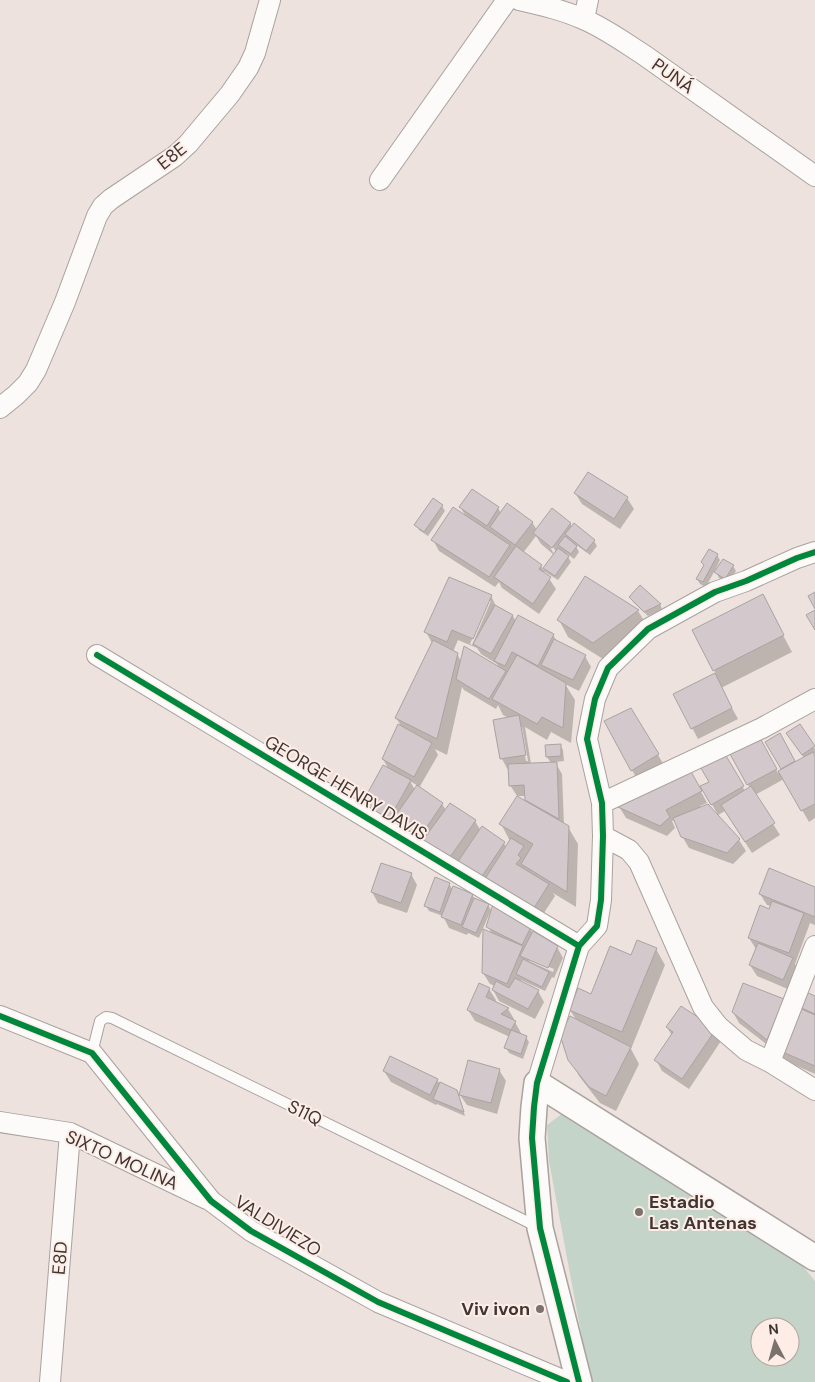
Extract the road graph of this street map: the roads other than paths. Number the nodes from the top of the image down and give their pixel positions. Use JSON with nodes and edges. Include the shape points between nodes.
{"nodes":[{"id":1,"x":270,"y":0,"type":"edge"},
{"id":2,"x":507,"y":0,"type":"edge"},
{"id":3,"x":519,"y":0,"type":"edge"},
{"id":4,"x":586,"y":10,"type":"edge"},
{"id":5,"x":815,"y":176,"type":"edge"},
{"id":6,"x":380,"y":180,"type":"dead end"},
{"id":7,"x":0,"y":408,"type":"edge"},
{"id":8,"x":815,"y":552,"type":"edge"},
{"id":9,"x":97,"y":656,"type":"dead end"},
{"id":10,"x":815,"y":700,"type":"edge"},
{"id":11,"x":602,"y":803,"type":"junction"},
{"id":12,"x":602,"y":836,"type":"junction"},
{"id":13,"x":579,"y":946,"type":"junction"},
{"id":14,"x":815,"y":946,"type":"edge"},
{"id":15,"x":0,"y":1016,"type":"edge"},
{"id":16,"x":92,"y":1053,"type":"junction"},
{"id":17,"x":770,"y":1062,"type":"junction"},
{"id":18,"x":537,"y":1083,"type":"junction"},
{"id":19,"x":815,"y":1090,"type":"edge"},
{"id":20,"x":0,"y":1122,"type":"edge"},
{"id":21,"x":70,"y":1133,"type":"junction"},
{"id":22,"x":211,"y":1200,"type":"junction"},
{"id":23,"x":540,"y":1228,"type":"junction"},
{"id":24,"x":815,"y":1258,"type":"edge"},
{"id":25,"x":50,"y":1382,"type":"edge"},
{"id":26,"x":567,"y":1382,"type":"edge"},
{"id":27,"x":580,"y":1382,"type":"edge"}],
"edges":[{"from":1,"to":7,"type":"street","name":"E8E","via":[[255,52],[230,94],[175,156],[104,206],[36,370],[22,389]]},
{"from":2,"to":6,"type":"street"},
{"from":3,"to":4,"type":"street","name":"PUNÁ","via":[[552,8]]},
{"from":4,"to":5,"type":"street","name":"PUNÁ","via":[[615,36]]},
{"from":8,"to":11,"type":"street","via":[[715,592],[648,629],[608,668],[595,699],[587,738]]},
{"from":9,"to":13,"type":"street","name":"GEORGE HENRY DAVIS"},
{"from":10,"to":11,"type":"street"},
{"from":11,"to":12,"type":"street"},
{"from":12,"to":13,"type":"street","via":[[601,900],[597,926]]},
{"from":12,"to":17,"type":"street","via":[[629,850],[639,862],[710,1017],[746,1050]]},
{"from":13,"to":18,"type":"street"},
{"from":14,"to":17,"type":"street"},
{"from":15,"to":16,"type":"street","name":"VALDIVIEZO"},
{"from":16,"to":22,"type":"street","name":"VALDIVIEZO"},
{"from":16,"to":23,"type":"lane","name":"S11Q","via":[[100,1021],[112,1018]]},
{"from":17,"to":19,"type":"street"},
{"from":18,"to":23,"type":"street","via":[[532,1138]]},
{"from":18,"to":24,"type":"street"},
{"from":20,"to":21,"type":"street","name":"SIXTO MOLINA"},
{"from":21,"to":22,"type":"street","name":"SIXTO MOLINA"},
{"from":21,"to":25,"type":"street","name":"E8D"},
{"from":22,"to":26,"type":"street","name":"VALDIVIEZO","via":[[250,1231],[378,1302]]},
{"from":23,"to":27,"type":"street"}]}
